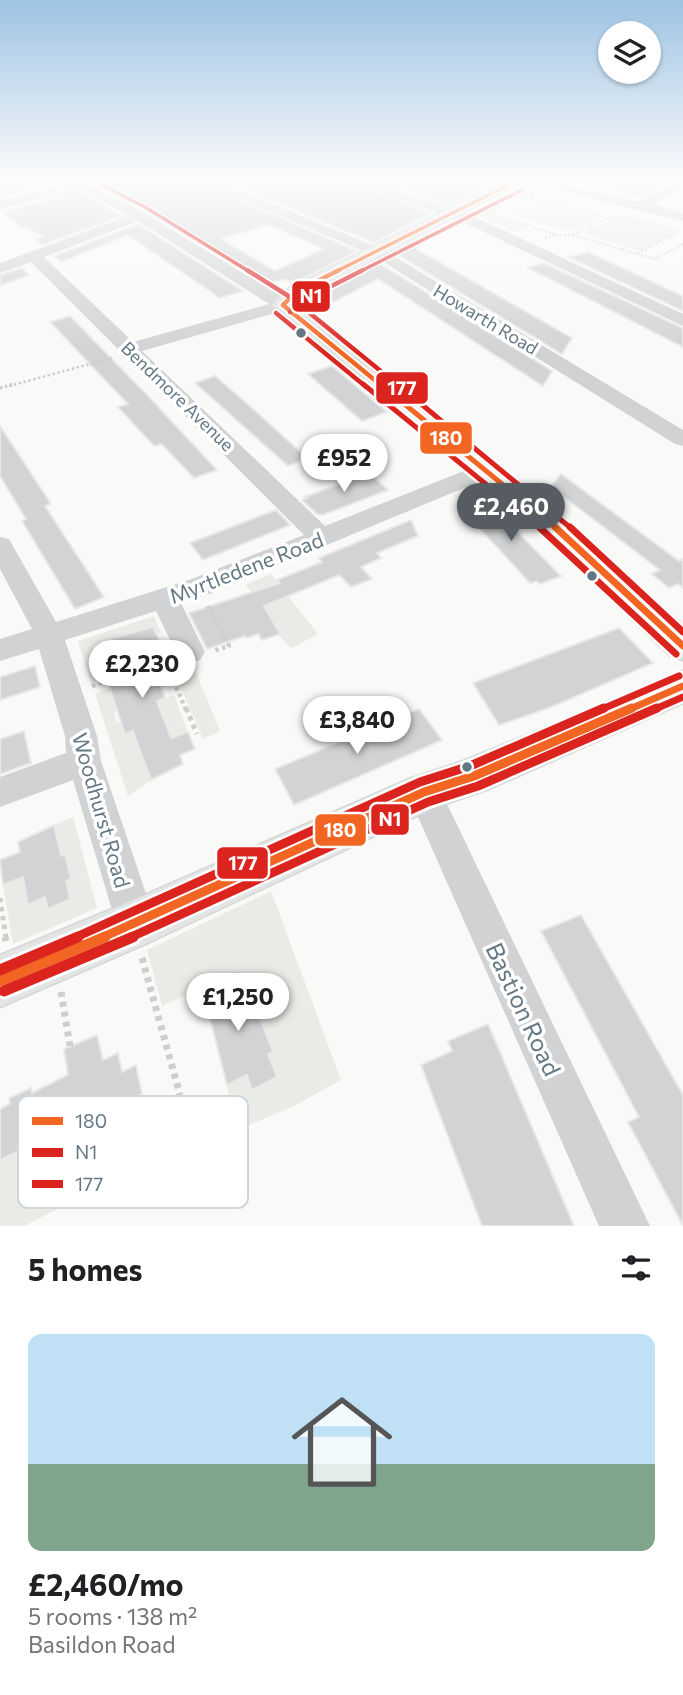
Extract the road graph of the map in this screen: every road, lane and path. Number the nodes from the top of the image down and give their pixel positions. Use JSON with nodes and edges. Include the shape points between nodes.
{"nodes":[{"id":1,"x":79,"y":238,"type":"edge"},
{"id":2,"x":175,"y":238,"type":"edge"},
{"id":3,"x":344,"y":238,"type":"edge"},
{"id":4,"x":405,"y":238,"type":"edge"},
{"id":5,"x":510,"y":238,"type":"edge"},
{"id":6,"x":549,"y":238,"type":"edge"},
{"id":7,"x":584,"y":238,"type":"edge"},
{"id":8,"x":667,"y":238,"type":"edge"},
{"id":9,"x":683,"y":244,"type":"edge"},
{"id":10,"x":528,"y":246,"type":"junction"},
{"id":11,"x":377,"y":252,"type":"junction"},
{"id":12,"x":638,"y":253,"type":"junction"},
{"id":13,"x":33,"y":255,"type":"junction"},
{"id":14,"x":0,"y":268,"type":"edge"},
{"id":15,"x":283,"y":305,"type":"junction"},
{"id":16,"x":683,"y":321,"type":"edge"},
{"id":17,"x":131,"y":350,"type":"junction"},
{"id":18,"x":0,"y":388,"type":"edge"},
{"id":19,"x":683,"y":439,"type":"edge"},
{"id":20,"x":488,"y":470,"type":"junction"},
{"id":21,"x":322,"y":538,"type":"junction"},
{"id":22,"x":0,"y":545,"type":"edge"},
{"id":23,"x":165,"y":599,"type":"junction"},
{"id":24,"x":49,"y":635,"type":"junction"},
{"id":25,"x":683,"y":646,"type":"edge"},
{"id":26,"x":0,"y":650,"type":"edge"},
{"id":27,"x":178,"y":656,"type":"joint"},
{"id":28,"x":168,"y":668,"type":"dead end"},
{"id":29,"x":683,"y":686,"type":"edge"},
{"id":30,"x":68,"y":695,"type":"junction"},
{"id":31,"x":197,"y":734,"type":"dead end"},
{"id":32,"x":84,"y":761,"type":"junction"},
{"id":33,"x":0,"y":792,"type":"edge"},
{"id":34,"x":424,"y":792,"type":"junction"},
{"id":35,"x":0,"y":898,"type":"edge"},
{"id":36,"x":134,"y":924,"type":"junction"},
{"id":37,"x":22,"y":971,"type":"edge"},
{"id":38,"x":71,"y":1046,"type":"dead end"},
{"id":39,"x":180,"y":1095,"type":"dead end"},
{"id":40,"x":625,"y":1226,"type":"edge"}],
"edges":[{"from":1,"to":13,"type":"street"},
{"from":2,"to":15,"type":"street"},
{"from":3,"to":11,"type":"street","name":"Howarth Road"},
{"from":4,"to":11,"type":"main road"},
{"from":5,"to":10,"type":"street"},
{"from":6,"to":10,"type":"path"},
{"from":7,"to":12,"type":"path"},
{"from":8,"to":12,"type":"path"},
{"from":9,"to":12,"type":"path","via":[[655,259]]},
{"from":10,"to":16,"type":"street"},
{"from":11,"to":15,"type":"main road","via":[[296,292]]},
{"from":11,"to":19,"type":"street","name":"Howarth Road"},
{"from":13,"to":14,"type":"street"},
{"from":13,"to":17,"type":"street","name":"Bendmore Avenue"},
{"from":15,"to":17,"type":"street"},
{"from":15,"to":20,"type":"main road"},
{"from":17,"to":18,"type":"path"},
{"from":17,"to":21,"type":"street","name":"Bendmore Avenue"},
{"from":20,"to":21,"type":"street","name":"Myrtledene Road"},
{"from":20,"to":25,"type":"main road"},
{"from":21,"to":23,"type":"street","name":"Myrtledene Road"},
{"from":22,"to":24,"type":"street","name":"Woodhurst Road"},
{"from":23,"to":24,"type":"street","name":"Myrtledene Road"},
{"from":23,"to":27,"type":"street"},
{"from":24,"to":26,"type":"street","name":"Myrtledene Road"},
{"from":24,"to":30,"type":"street","name":"Woodhurst Road"},
{"from":27,"to":30,"type":"path"},
{"from":28,"to":31,"type":"path"},
{"from":29,"to":34,"type":"main road","via":[[474,776]]},
{"from":30,"to":32,"type":"street","name":"Woodhurst Road"},
{"from":32,"to":33,"type":"street"},
{"from":32,"to":36,"type":"street","name":"Woodhurst Road"},
{"from":34,"to":36,"type":"main road"},
{"from":34,"to":40,"type":"street","name":"Bastion Road"},
{"from":35,"to":37,"type":"path"},
{"from":36,"to":37,"type":"main road"},
{"from":36,"to":39,"type":"path"},
{"from":37,"to":38,"type":"path"}]}
